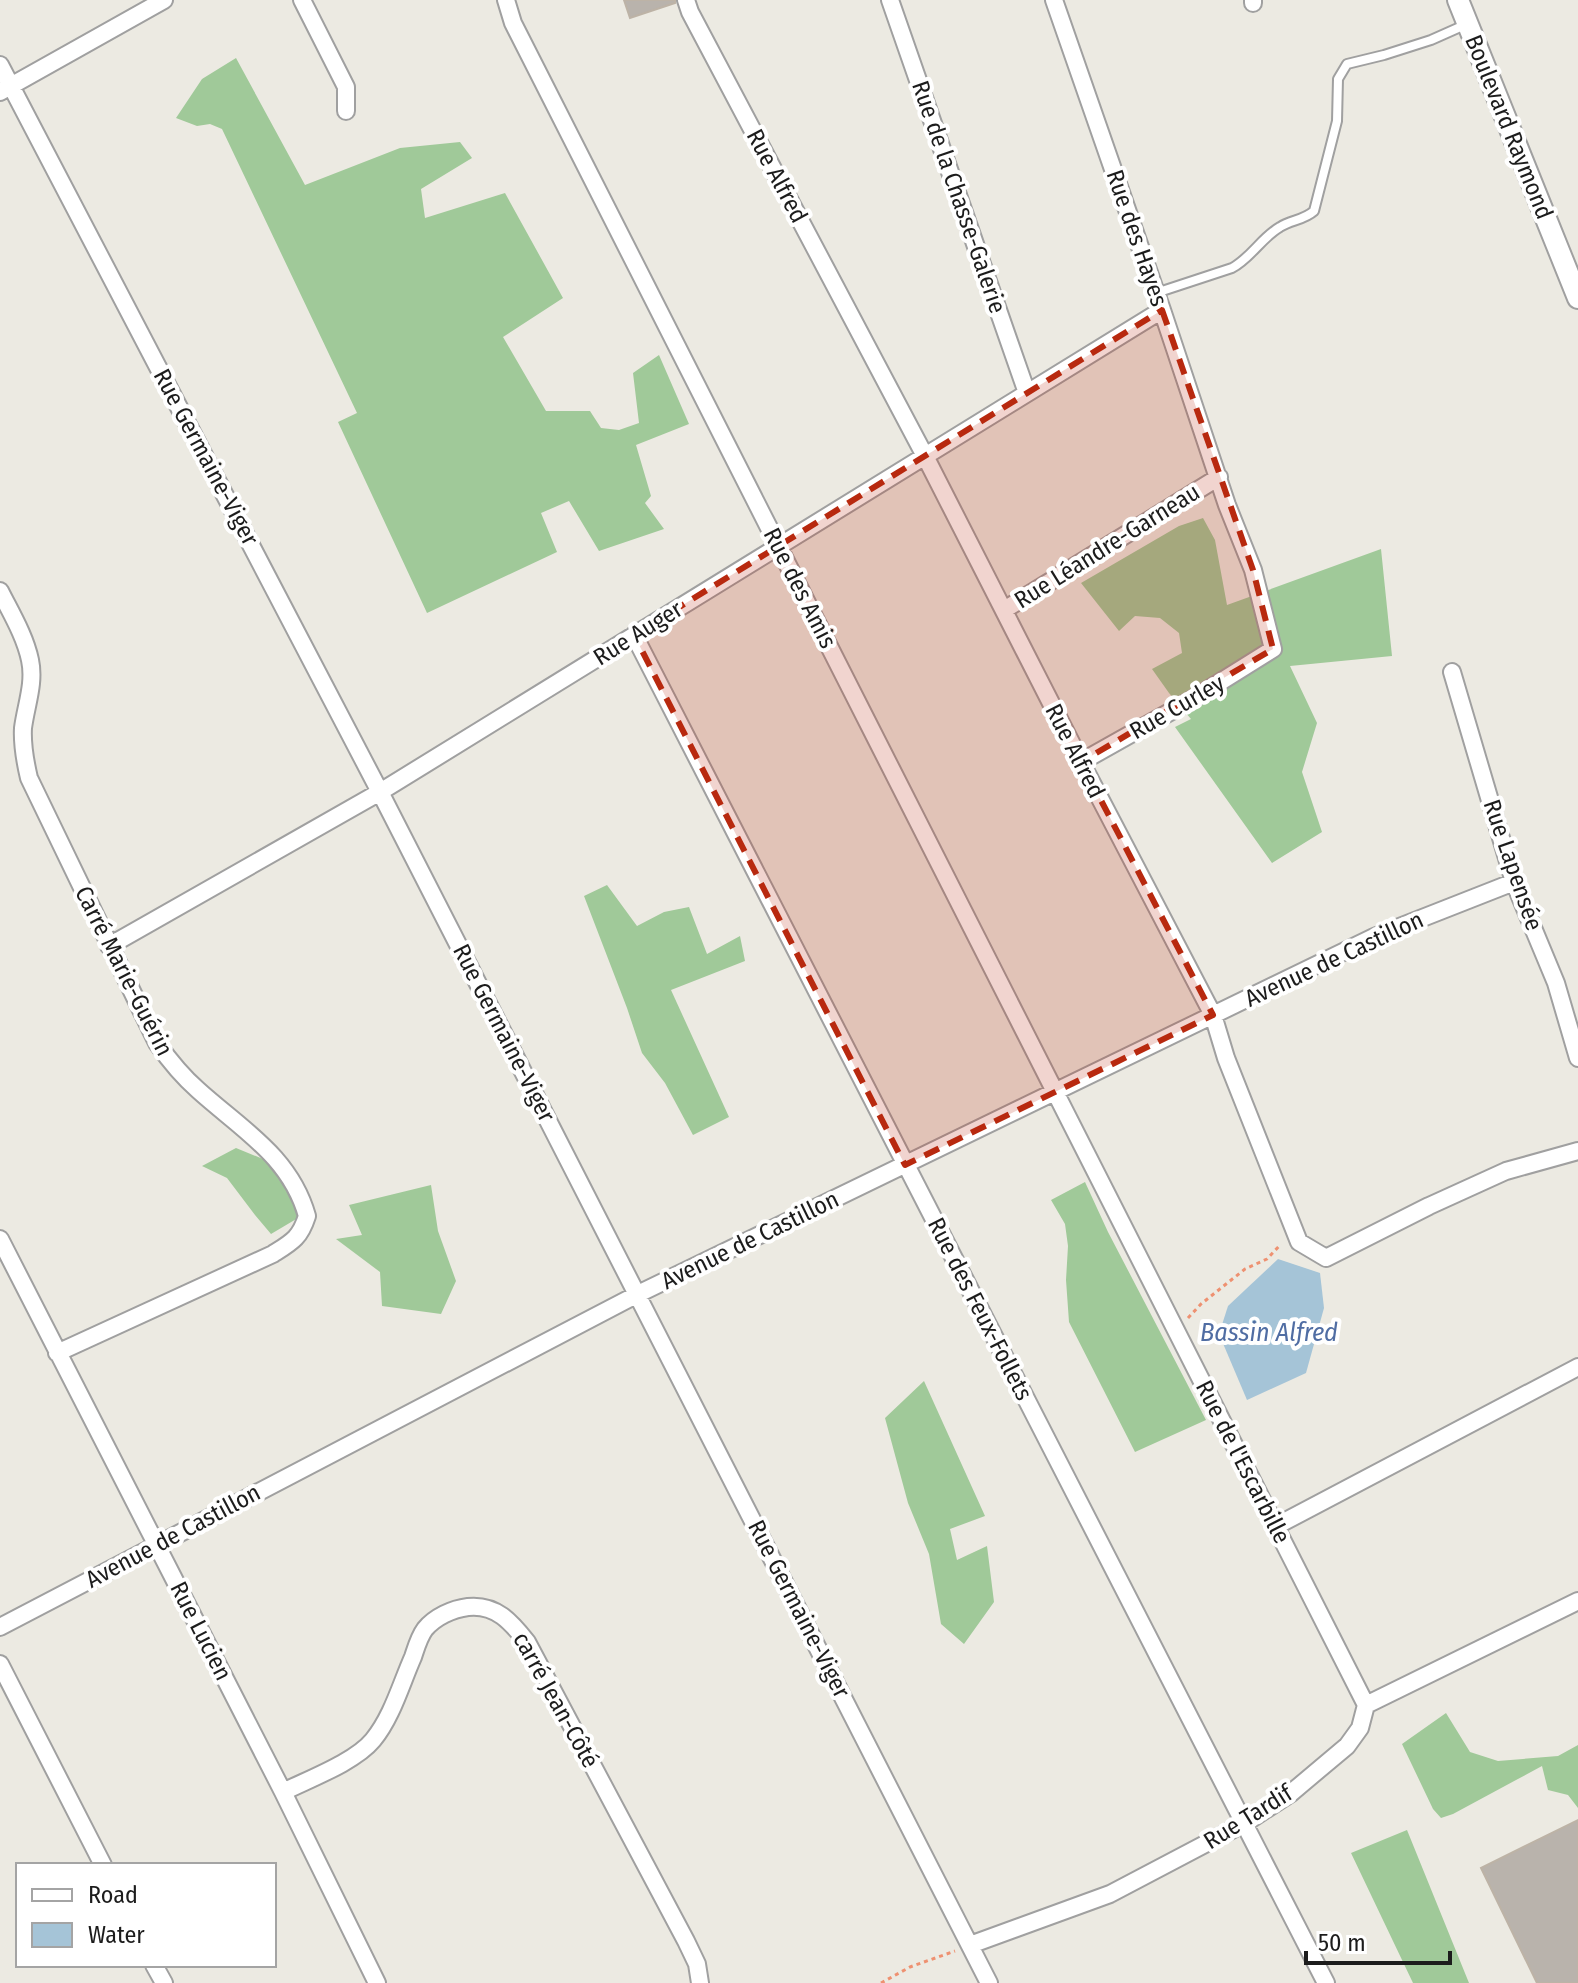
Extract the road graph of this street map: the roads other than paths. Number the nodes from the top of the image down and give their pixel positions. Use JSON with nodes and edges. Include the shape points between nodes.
{"nodes":[{"id":1,"x":302,"y":0,"type":"edge"},
{"id":2,"x":506,"y":0,"type":"edge"},
{"id":3,"x":686,"y":0,"type":"edge"},
{"id":4,"x":890,"y":0,"type":"edge"},
{"id":5,"x":1054,"y":0,"type":"edge"},
{"id":6,"x":1458,"y":0,"type":"edge"},
{"id":7,"x":156,"y":2,"type":"edge"},
{"id":8,"x":1467,"y":24,"type":"junction"},
{"id":9,"x":0,"y":65,"type":"edge"},
{"id":10,"x":6,"y":89,"type":"edge"},
{"id":11,"x":346,"y":111,"type":"dead end"},
{"id":12,"x":1156,"y":293,"type":"junction"},
{"id":13,"x":1578,"y":298,"type":"edge"},
{"id":14,"x":1162,"y":310,"type":"junction"},
{"id":15,"x":1027,"y":393,"type":"junction"},
{"id":16,"x":925,"y":456,"type":"junction"},
{"id":17,"x":1219,"y":477,"type":"junction"},
{"id":18,"x":779,"y":546,"type":"junction"},
{"id":19,"x":0,"y":591,"type":"edge"},
{"id":20,"x":1004,"y":610,"type":"junction"},
{"id":21,"x":634,"y":635,"type":"junction"},
{"id":22,"x":1273,"y":649,"type":"joint"},
{"id":23,"x":1452,"y":672,"type":"dead end"},
{"id":24,"x":1081,"y":762,"type":"junction"},
{"id":25,"x":380,"y":792,"type":"junction"},
{"id":26,"x":1514,"y":882,"type":"junction"},
{"id":27,"x":109,"y":946,"type":"junction"},
{"id":28,"x":1213,"y":1015,"type":"junction"},
{"id":29,"x":1578,"y":1058,"type":"edge"},
{"id":30,"x":1055,"y":1092,"type":"junction"},
{"id":31,"x":1578,"y":1151,"type":"edge"},
{"id":32,"x":905,"y":1165,"type":"junction"},
{"id":33,"x":1098,"y":1176,"type":"joint"},
{"id":34,"x":0,"y":1239,"type":"edge"},
{"id":35,"x":638,"y":1294,"type":"junction"},
{"id":36,"x":57,"y":1353,"type":"junction"},
{"id":37,"x":1578,"y":1367,"type":"edge"},
{"id":38,"x":1276,"y":1526,"type":"junction"},
{"id":39,"x":157,"y":1544,"type":"junction"},
{"id":40,"x":1578,"y":1601,"type":"edge"},
{"id":41,"x":0,"y":1627,"type":"edge"},
{"id":42,"x":0,"y":1664,"type":"edge"},
{"id":43,"x":1366,"y":1705,"type":"junction"},
{"id":44,"x":283,"y":1792,"type":"junction"},
{"id":45,"x":1245,"y":1823,"type":"junction"},
{"id":46,"x":102,"y":1863,"type":"edge"},
{"id":47,"x":970,"y":1945,"type":"junction"},
{"id":48,"x":377,"y":1983,"type":"edge"},
{"id":49,"x":700,"y":1983,"type":"edge"},
{"id":50,"x":989,"y":1983,"type":"edge"},
{"id":51,"x":1326,"y":1983,"type":"edge"}],
"edges":[{"from":1,"to":11,"type":"street","via":[[346,87]]},
{"from":2,"to":18,"type":"street","name":"Rue des Amis","via":[[513,23]]},
{"from":3,"to":16,"type":"street","name":"Rue Alfred"},
{"from":4,"to":15,"type":"street","name":"Rue de la Chasse-Galerie"},
{"from":5,"to":12,"type":"street","name":"Rue des Hayes"},
{"from":6,"to":8,"type":"street","name":"Boulevard Raymond"},
{"from":7,"to":10,"type":"street"},
{"from":8,"to":12,"type":"lane","via":[[1347,64],[1338,79],[1337,121],[1314,211],[1280,227],[1232,268]]},
{"from":8,"to":13,"type":"street","name":"Boulevard Raymond"},
{"from":9,"to":10,"type":"street","name":"Rue Germaine-Viger"},
{"from":10,"to":25,"type":"street","name":"Rue Germaine-Viger"},
{"from":12,"to":14,"type":"street","name":"Rue des Hayes"},
{"from":14,"to":15,"type":"street","name":"Rue Auger"},
{"from":14,"to":17,"type":"street","name":"Rue des Hayes"},
{"from":15,"to":16,"type":"street","name":"Rue Auger"},
{"from":16,"to":18,"type":"street","name":"Rue Auger"},
{"from":16,"to":20,"type":"street","name":"Rue Alfred"},
{"from":17,"to":20,"type":"street","name":"Rue Léandre-Garneau"},
{"from":17,"to":22,"type":"street","name":"Rue Léandre-Garneau","via":[[1253,570]]},
{"from":18,"to":21,"type":"street","name":"Rue Auger"},
{"from":18,"to":30,"type":"street","name":"Rue des Amis"},
{"from":19,"to":27,"type":"street","name":"Carré Marie-Guérin","via":[[31,661],[23,728],[29,778]]},
{"from":20,"to":24,"type":"street","name":"Rue Alfred"},
{"from":21,"to":25,"type":"street","name":"Rue Auger"},
{"from":21,"to":32,"type":"street","name":"Rue des Feux-Follets"},
{"from":22,"to":24,"type":"street","name":"Rue Curley"},
{"from":23,"to":26,"type":"street","name":"Rue Lapensée"},
{"from":24,"to":28,"type":"street","name":"Rue Alfred"},
{"from":25,"to":27,"type":"street","name":"Rue Auger"},
{"from":25,"to":35,"type":"street","name":"Rue Germaine-Viger"},
{"from":26,"to":28,"type":"street","name":"Avenue de Castillon","via":[[1374,937]]},
{"from":26,"to":29,"type":"street","name":"Rue Lapensée","via":[[1556,983]]},
{"from":27,"to":36,"type":"street","name":"Carré Marie-Guérin","via":[[157,1043],[176,1069],[279,1162],[307,1216],[302,1230],[273,1254]]},
{"from":28,"to":30,"type":"street","name":"Avenue de Castillon"},
{"from":28,"to":31,"type":"street","name":"Rue Alfred","via":[[1299,1242],[1326,1258],[1506,1171]]},
{"from":30,"to":32,"type":"street","name":"Avenue de Castillon"},
{"from":30,"to":33,"type":"street","name":"Rue des Amis"},
{"from":32,"to":35,"type":"street","name":"Avenue de Castillon"},
{"from":32,"to":45,"type":"street","name":"Rue des Feux-Follets"},
{"from":33,"to":38,"type":"street","name":"Rue de l'Escarbille"},
{"from":34,"to":36,"type":"street","name":"Rue Lucien"},
{"from":35,"to":39,"type":"street","name":"Avenue de Castillon"},
{"from":35,"to":47,"type":"street","name":"Rue Germaine-Viger"},
{"from":36,"to":39,"type":"street","name":"Rue Lucien"},
{"from":37,"to":38,"type":"street"},
{"from":38,"to":43,"type":"street","name":"Rue de l'Escarbille"},
{"from":39,"to":41,"type":"street","name":"Avenue de Castillon"},
{"from":39,"to":44,"type":"street","name":"Rue Lucien"},
{"from":40,"to":43,"type":"street"},
{"from":42,"to":46,"type":"street"},
{"from":43,"to":45,"type":"street","name":"Rue Tardif","via":[[1360,1728],[1347,1746]]},
{"from":44,"to":48,"type":"street","name":"Rue Lucien"},
{"from":44,"to":49,"type":"street","name":"carré Jean-Côté","via":[[371,1743],[424,1630],[458,1609],[494,1610],[527,1642],[686,1941]]},
{"from":45,"to":47,"type":"street","name":"Rue Tardif","via":[[1110,1894]]},
{"from":45,"to":51,"type":"street","name":"Rue des Feux-Follets"},
{"from":47,"to":50,"type":"street","name":"Rue Germaine-Viger"}]}
